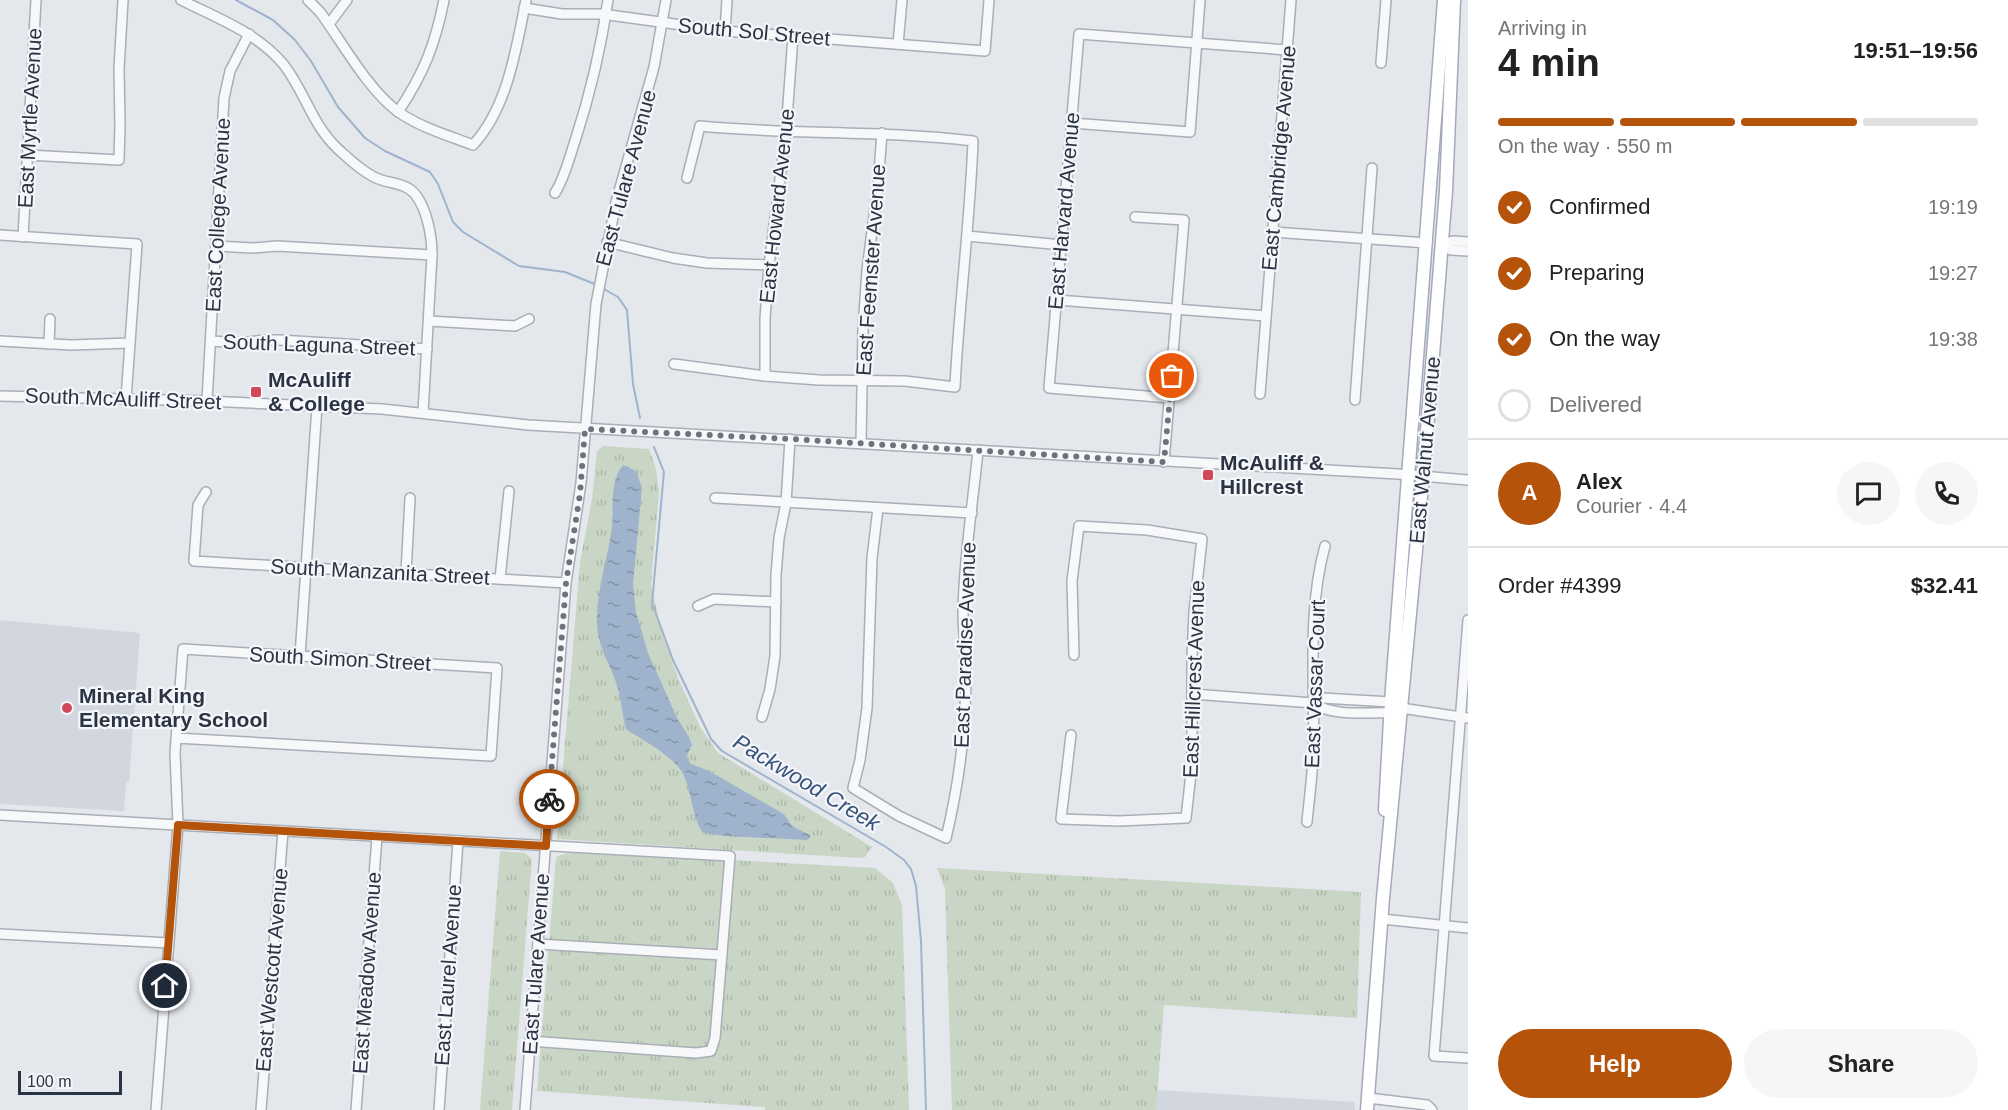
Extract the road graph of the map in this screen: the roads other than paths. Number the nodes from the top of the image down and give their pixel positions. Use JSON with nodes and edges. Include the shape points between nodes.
{"nodes":[{"id":1,"x":36,"y":0,"type":"edge"},
{"id":2,"x":123,"y":0,"type":"edge"},
{"id":3,"x":181,"y":0,"type":"edge"},
{"id":4,"x":308,"y":0,"type":"edge"},
{"id":5,"x":347,"y":0,"type":"edge"},
{"id":6,"x":444,"y":0,"type":"edge"},
{"id":7,"x":608,"y":0,"type":"edge"},
{"id":8,"x":666,"y":0,"type":"edge"},
{"id":9,"x":727,"y":0,"type":"edge"},
{"id":10,"x":902,"y":0,"type":"edge"},
{"id":11,"x":989,"y":0,"type":"edge"},
{"id":12,"x":1200,"y":0,"type":"edge"},
{"id":13,"x":1292,"y":0,"type":"edge"},
{"id":14,"x":1386,"y":0,"type":"edge"},
{"id":15,"x":1444,"y":0,"type":"edge"},
{"id":16,"x":1454,"y":0,"type":"edge"},
{"id":17,"x":525,"y":4,"type":"edge"},
{"id":18,"x":606,"y":15,"type":"junction"},
{"id":19,"x":329,"y":24,"type":"junction"},
{"id":20,"x":663,"y":24,"type":"junction"},
{"id":21,"x":725,"y":31,"type":"junction"},
{"id":22,"x":249,"y":34,"type":"junction"},
{"id":23,"x":793,"y":36,"type":"junction"},
{"id":24,"x":898,"y":44,"type":"junction"},
{"id":25,"x":1197,"y":44,"type":"junction"},
{"id":26,"x":1287,"y":51,"type":"junction"},
{"id":27,"x":1381,"y":63,"type":"dead end"},
{"id":28,"x":1444,"y":84,"type":"junction"},
{"id":29,"x":398,"y":112,"type":"junction"},
{"id":30,"x":1072,"y":123,"type":"junction"},
{"id":31,"x":786,"y":132,"type":"junction"},
{"id":32,"x":882,"y":133,"type":"junction"},
{"id":33,"x":28,"y":155,"type":"junction"},
{"id":34,"x":1372,"y":168,"type":"dead end"},
{"id":35,"x":1431,"y":177,"type":"junction"},
{"id":36,"x":687,"y":178,"type":"dead end"},
{"id":37,"x":555,"y":193,"type":"dead end"},
{"id":38,"x":1135,"y":216,"type":"dead end"},
{"id":39,"x":1273,"y":232,"type":"junction"},
{"id":40,"x":0,"y":235,"type":"edge"},
{"id":41,"x":967,"y":236,"type":"junction"},
{"id":42,"x":23,"y":237,"type":"junction"},
{"id":43,"x":1367,"y":239,"type":"junction"},
{"id":44,"x":607,"y":242,"type":"junction"},
{"id":45,"x":1468,"y":242,"type":"edge"},
{"id":46,"x":1427,"y":243,"type":"junction"},
{"id":47,"x":1062,"y":244,"type":"junction"},
{"id":48,"x":1442,"y":244,"type":"junction"},
{"id":49,"x":216,"y":246,"type":"junction"},
{"id":50,"x":1468,"y":251,"type":"edge"},
{"id":51,"x":432,"y":255,"type":"junction"},
{"id":52,"x":769,"y":265,"type":"junction"},
{"id":53,"x":1057,"y":300,"type":"junction"},
{"id":54,"x":1177,"y":309,"type":"junction"},
{"id":55,"x":1266,"y":316,"type":"junction"},
{"id":56,"x":1436,"y":318,"type":"junction"},
{"id":57,"x":50,"y":319,"type":"dead end"},
{"id":58,"x":529,"y":319,"type":"dead end"},
{"id":59,"x":429,"y":321,"type":"junction"},
{"id":60,"x":0,"y":341,"type":"edge"},
{"id":61,"x":211,"y":341,"type":"junction"},
{"id":62,"x":49,"y":344,"type":"junction"},
{"id":63,"x":130,"y":344,"type":"junction"},
{"id":64,"x":427,"y":349,"type":"junction"},
{"id":65,"x":674,"y":364,"type":"dead end"},
{"id":66,"x":765,"y":376,"type":"junction"},
{"id":67,"x":863,"y":379,"type":"junction"},
{"id":68,"x":1260,"y":394,"type":"dead end"},
{"id":69,"x":0,"y":396,"type":"edge"},
{"id":70,"x":1170,"y":398,"type":"junction"},
{"id":71,"x":126,"y":399,"type":"junction"},
{"id":72,"x":1355,"y":400,"type":"dead end"},
{"id":73,"x":207,"y":401,"type":"junction"},
{"id":74,"x":317,"y":406,"type":"junction"},
{"id":75,"x":423,"y":413,"type":"junction"},
{"id":76,"x":585,"y":429,"type":"junction"},
{"id":77,"x":790,"y":439,"type":"junction"},
{"id":78,"x":861,"y":443,"type":"junction"},
{"id":79,"x":978,"y":450,"type":"junction"},
{"id":80,"x":1164,"y":462,"type":"junction"},
{"id":81,"x":1409,"y":475,"type":"junction"},
{"id":82,"x":1423,"y":476,"type":"junction"},
{"id":83,"x":1468,"y":480,"type":"edge"},
{"id":84,"x":508,"y":491,"type":"dead end"},
{"id":85,"x":206,"y":492,"type":"dead end"},
{"id":86,"x":410,"y":498,"type":"dead end"},
{"id":87,"x":715,"y":498,"type":"dead end"},
{"id":88,"x":786,"y":503,"type":"junction"},
{"id":89,"x":879,"y":508,"type":"junction"},
{"id":90,"x":972,"y":513,"type":"junction"},
{"id":91,"x":1325,"y":546,"type":"dead end"},
{"id":92,"x":306,"y":567,"type":"junction"},
{"id":93,"x":406,"y":573,"type":"junction"},
{"id":94,"x":500,"y":579,"type":"junction"},
{"id":95,"x":566,"y":583,"type":"junction"},
{"id":96,"x":776,"y":602,"type":"junction"},
{"id":97,"x":698,"y":606,"type":"dead end"},
{"id":98,"x":1468,"y":620,"type":"edge"},
{"id":99,"x":1074,"y":655,"type":"dead end"},
{"id":100,"x":300,"y":656,"type":"junction"},
{"id":101,"x":1192,"y":694,"type":"junction"},
{"id":102,"x":1313,"y":703,"type":"junction"},
{"id":103,"x":1394,"y":708,"type":"junction"},
{"id":104,"x":762,"y":717,"type":"dead end"},
{"id":105,"x":1464,"y":717,"type":"edge"},
{"id":106,"x":1071,"y":735,"type":"dead end"},
{"id":107,"x":176,"y":738,"type":"junction"},
{"id":108,"x":0,"y":814,"type":"edge"},
{"id":109,"x":1307,"y":822,"type":"dead end"},
{"id":110,"x":178,"y":825,"type":"junction"},
{"id":111,"x":283,"y":831,"type":"junction"},
{"id":112,"x":377,"y":837,"type":"junction"},
{"id":113,"x":458,"y":841,"type":"junction"},
{"id":114,"x":546,"y":846,"type":"junction"},
{"id":115,"x":1382,"y":919,"type":"junction"},
{"id":116,"x":1444,"y":926,"type":"junction"},
{"id":117,"x":1468,"y":928,"type":"edge"},
{"id":118,"x":0,"y":934,"type":"edge"},
{"id":119,"x":169,"y":944,"type":"junction"},
{"id":120,"x":538,"y":944,"type":"junction"},
{"id":121,"x":722,"y":955,"type":"junction"},
{"id":122,"x":530,"y":1041,"type":"junction"},
{"id":123,"x":1468,"y":1058,"type":"edge"},
{"id":124,"x":1367,"y":1104,"type":"edge"},
{"id":125,"x":156,"y":1110,"type":"edge"},
{"id":126,"x":261,"y":1110,"type":"edge"},
{"id":127,"x":356,"y":1110,"type":"edge"},
{"id":128,"x":439,"y":1110,"type":"edge"},
{"id":129,"x":525,"y":1110,"type":"edge"},
{"id":130,"x":1432,"y":1110,"type":"edge"}],
"edges":[{"from":1,"to":33,"type":"street","name":"East Myrtle Avenue"},
{"from":2,"to":33,"type":"street","via":[[118,160]]},
{"from":3,"to":22,"type":"street"},
{"from":4,"to":19,"type":"street"},
{"from":5,"to":19,"type":"street"},
{"from":6,"to":29,"type":"street","via":[[428,61]]},
{"from":7,"to":18,"type":"street"},
{"from":8,"to":20,"type":"street","name":"East Tulare Avenue"},
{"from":9,"to":21,"type":"street"},
{"from":10,"to":24,"type":"street"},
{"from":11,"to":24,"type":"street","name":"South Sol Street","via":[[985,51]]},
{"from":12,"to":25,"type":"street"},
{"from":13,"to":26,"type":"street","name":"East Cambridge Avenue"},
{"from":14,"to":27,"type":"street"},
{"from":15,"to":28,"type":"main road","name":"East Walnut Avenue"},
{"from":16,"to":28,"type":"main road","name":"East Walnut Avenue"},
{"from":17,"to":18,"type":"street","name":"South Sol Street","via":[[562,14]]},
{"from":17,"to":29,"type":"street","via":[[504,88],[492,117],[473,146]]},
{"from":18,"to":20,"type":"street","name":"South Sol Street"},
{"from":18,"to":37,"type":"street","via":[[584,112]]},
{"from":19,"to":29,"type":"street","via":[[381,98]]},
{"from":20,"to":21,"type":"street","name":"South Sol Street"},
{"from":20,"to":44,"type":"street","name":"East Tulare Avenue"},
{"from":21,"to":23,"type":"street","name":"South Sol Street"},
{"from":22,"to":49,"type":"street","name":"East College Avenue","via":[[234,60],[227,83]]},
{"from":22,"to":51,"type":"street","via":[[284,66],[311,115],[336,147],[364,171],[415,194],[430,235]]},
{"from":23,"to":24,"type":"street","name":"South Sol Street"},
{"from":23,"to":31,"type":"street","name":"East Howard Avenue"},
{"from":25,"to":26,"type":"street"},
{"from":25,"to":30,"type":"street","via":[[1190,132]]},
{"from":25,"to":30,"type":"street","name":"East Harvard Avenue","via":[[1079,34]]},
{"from":26,"to":39,"type":"street","name":"East Cambridge Avenue"},
{"from":28,"to":35,"type":"main road","name":"East Walnut Avenue"},
{"from":28,"to":48,"type":"main road","name":"East Walnut Avenue"},
{"from":30,"to":47,"type":"street","name":"East Harvard Avenue"},
{"from":31,"to":32,"type":"street"},
{"from":31,"to":36,"type":"street","via":[[700,126]]},
{"from":31,"to":52,"type":"street","name":"East Howard Avenue"},
{"from":32,"to":41,"type":"street","via":[[973,141]]},
{"from":32,"to":67,"type":"street","name":"East Feemster Avenue","via":[[867,270]]},
{"from":33,"to":42,"type":"street","name":"East Myrtle Avenue"},
{"from":34,"to":43,"type":"street"},
{"from":35,"to":46,"type":"main road","name":"East Walnut Avenue"},
{"from":35,"to":48,"type":"main road","via":[[1438,194],[1435,232]]},
{"from":38,"to":54,"type":"street","via":[[1184,220]]},
{"from":39,"to":43,"type":"street"},
{"from":39,"to":55,"type":"street","name":"East Cambridge Avenue"},
{"from":40,"to":42,"type":"street"},
{"from":41,"to":47,"type":"street"},
{"from":41,"to":67,"type":"street","via":[[955,387]]},
{"from":42,"to":63,"type":"street","via":[[136,244]]},
{"from":43,"to":46,"type":"street"},
{"from":43,"to":72,"type":"street"},
{"from":44,"to":52,"type":"street","via":[[673,258]]},
{"from":44,"to":76,"type":"street","name":"East Tulare Avenue"},
{"from":45,"to":48,"type":"street"},
{"from":46,"to":56,"type":"main road","via":[[1433,259],[1430,292]]},
{"from":46,"to":81,"type":"main road","name":"East Walnut Avenue"},
{"from":47,"to":53,"type":"street","name":"East Harvard Avenue"},
{"from":48,"to":50,"type":"street","via":[[1451,250]]},
{"from":48,"to":56,"type":"main road","name":"East Walnut Avenue"},
{"from":49,"to":51,"type":"street"},
{"from":49,"to":61,"type":"street","name":"East College Avenue"},
{"from":51,"to":59,"type":"street"},
{"from":52,"to":66,"type":"street","name":"East Howard Avenue"},
{"from":53,"to":54,"type":"street"},
{"from":53,"to":70,"type":"street","name":"East Harvard Avenue","via":[[1049,388]]},
{"from":54,"to":55,"type":"street"},
{"from":54,"to":70,"type":"street"},
{"from":55,"to":68,"type":"street","name":"East Cambridge Avenue"},
{"from":56,"to":82,"type":"main road","name":"East Walnut Avenue"},
{"from":57,"to":62,"type":"street"},
{"from":58,"to":59,"type":"street","via":[[515,326]]},
{"from":59,"to":64,"type":"street"},
{"from":60,"to":62,"type":"street"},
{"from":61,"to":64,"type":"street","name":"South Laguna Street","via":[[272,340]]},
{"from":61,"to":73,"type":"street","name":"East College Avenue"},
{"from":62,"to":63,"type":"street"},
{"from":63,"to":71,"type":"street"},
{"from":64,"to":75,"type":"street"},
{"from":65,"to":66,"type":"street"},
{"from":66,"to":67,"type":"street"},
{"from":67,"to":78,"type":"street","name":"East Feemster Avenue"},
{"from":69,"to":71,"type":"street","name":"South McAuliff Street"},
{"from":70,"to":80,"type":"street"},
{"from":71,"to":73,"type":"street","name":"South McAuliff Street"},
{"from":73,"to":74,"type":"street","name":"South McAuliff Street"},
{"from":74,"to":75,"type":"street","name":"South McAuliff Street"},
{"from":74,"to":92,"type":"street"},
{"from":75,"to":76,"type":"street","name":"South McAuliff Street","via":[[502,424]]},
{"from":76,"to":77,"type":"street","name":"South McAuliff Street"},
{"from":76,"to":95,"type":"street","name":"East Tulare Avenue"},
{"from":77,"to":78,"type":"street","name":"South McAuliff Street"},
{"from":77,"to":88,"type":"street"},
{"from":78,"to":79,"type":"street","name":"South McAuliff Street"},
{"from":79,"to":80,"type":"street","name":"South McAuliff Street"},
{"from":79,"to":90,"type":"street","name":"East Paradise Avenue"},
{"from":80,"to":81,"type":"street","name":"South McAuliff Street"},
{"from":81,"to":82,"type":"street","name":"South McAuliff Street"},
{"from":81,"to":103,"type":"main road","name":"East Walnut Avenue"},
{"from":82,"to":83,"type":"street","name":"South McAuliff Street"},
{"from":82,"to":103,"type":"main road","name":"East Walnut Avenue"},
{"from":84,"to":94,"type":"street"},
{"from":85,"to":92,"type":"street","name":"South Manzanita Street","via":[[198,505],[194,561]]},
{"from":86,"to":93,"type":"street"},
{"from":87,"to":88,"type":"street"},
{"from":88,"to":89,"type":"street"},
{"from":88,"to":96,"type":"street","via":[[779,538]]},
{"from":89,"to":90,"type":"street"},
{"from":89,"to":90,"type":"street","name":"East Paradise Avenue","via":[[872,558],[867,708],[853,788],[946,838],[962,754],[966,674],[963,610]]},
{"from":91,"to":102,"type":"street","name":"East Vassar Court","via":[[1316,610]]},
{"from":92,"to":93,"type":"street","name":"South Manzanita Street"},
{"from":92,"to":100,"type":"street"},
{"from":93,"to":94,"type":"street","name":"South Manzanita Street"},
{"from":94,"to":95,"type":"street","name":"South Manzanita Street"},
{"from":95,"to":114,"type":"street","name":"East Tulare Avenue"},
{"from":96,"to":97,"type":"street","via":[[714,599]]},
{"from":96,"to":104,"type":"street","via":[[775,656]]},
{"from":98,"to":105,"type":"street"},
{"from":99,"to":101,"type":"street","name":"East Hillcrest Avenue","via":[[1072,581],[1078,526],[1147,530],[1202,539],[1194,612]]},
{"from":100,"to":107,"type":"street","name":"South Simon Street","via":[[183,649]]},
{"from":100,"to":107,"type":"street","name":"South Simon Street","via":[[497,668],[491,756]]},
{"from":101,"to":102,"type":"street"},
{"from":101,"to":106,"type":"street","name":"East Hillcrest Avenue","via":[[1192,765],[1186,818],[1061,819]]},
{"from":102,"to":103,"type":"street","via":[[1322,698]]},
{"from":102,"to":109,"type":"street","name":"East Vassar Court"},
{"from":103,"to":105,"type":"street"},
{"from":103,"to":115,"type":"main road","name":"East Walnut Avenue","via":[[1385,801]]},
{"from":105,"to":116,"type":"street"},
{"from":107,"to":110,"type":"street"},
{"from":108,"to":110,"type":"street"},
{"from":110,"to":111,"type":"street"},
{"from":110,"to":119,"type":"street"},
{"from":111,"to":112,"type":"street"},
{"from":111,"to":126,"type":"street","name":"East Westcott Avenue"},
{"from":112,"to":113,"type":"street"},
{"from":112,"to":127,"type":"street","name":"East Meadow Avenue"},
{"from":113,"to":114,"type":"street"},
{"from":113,"to":128,"type":"street","name":"East Laurel Avenue"},
{"from":114,"to":120,"type":"street","name":"East Tulare Avenue"},
{"from":114,"to":121,"type":"street","via":[[730,856]]},
{"from":115,"to":116,"type":"street"},
{"from":115,"to":124,"type":"main road","name":"East Walnut Avenue"},
{"from":116,"to":117,"type":"street"},
{"from":116,"to":123,"type":"street","via":[[1434,1056]]},
{"from":118,"to":119,"type":"street"},
{"from":119,"to":125,"type":"street"},
{"from":120,"to":121,"type":"street"},
{"from":120,"to":122,"type":"street","name":"East Tulare Avenue"},
{"from":121,"to":122,"type":"street","via":[[711,1051]]},
{"from":122,"to":129,"type":"street","name":"East Tulare Avenue"},
{"from":124,"to":130,"type":"street","via":[[1427,1105]]}]}
